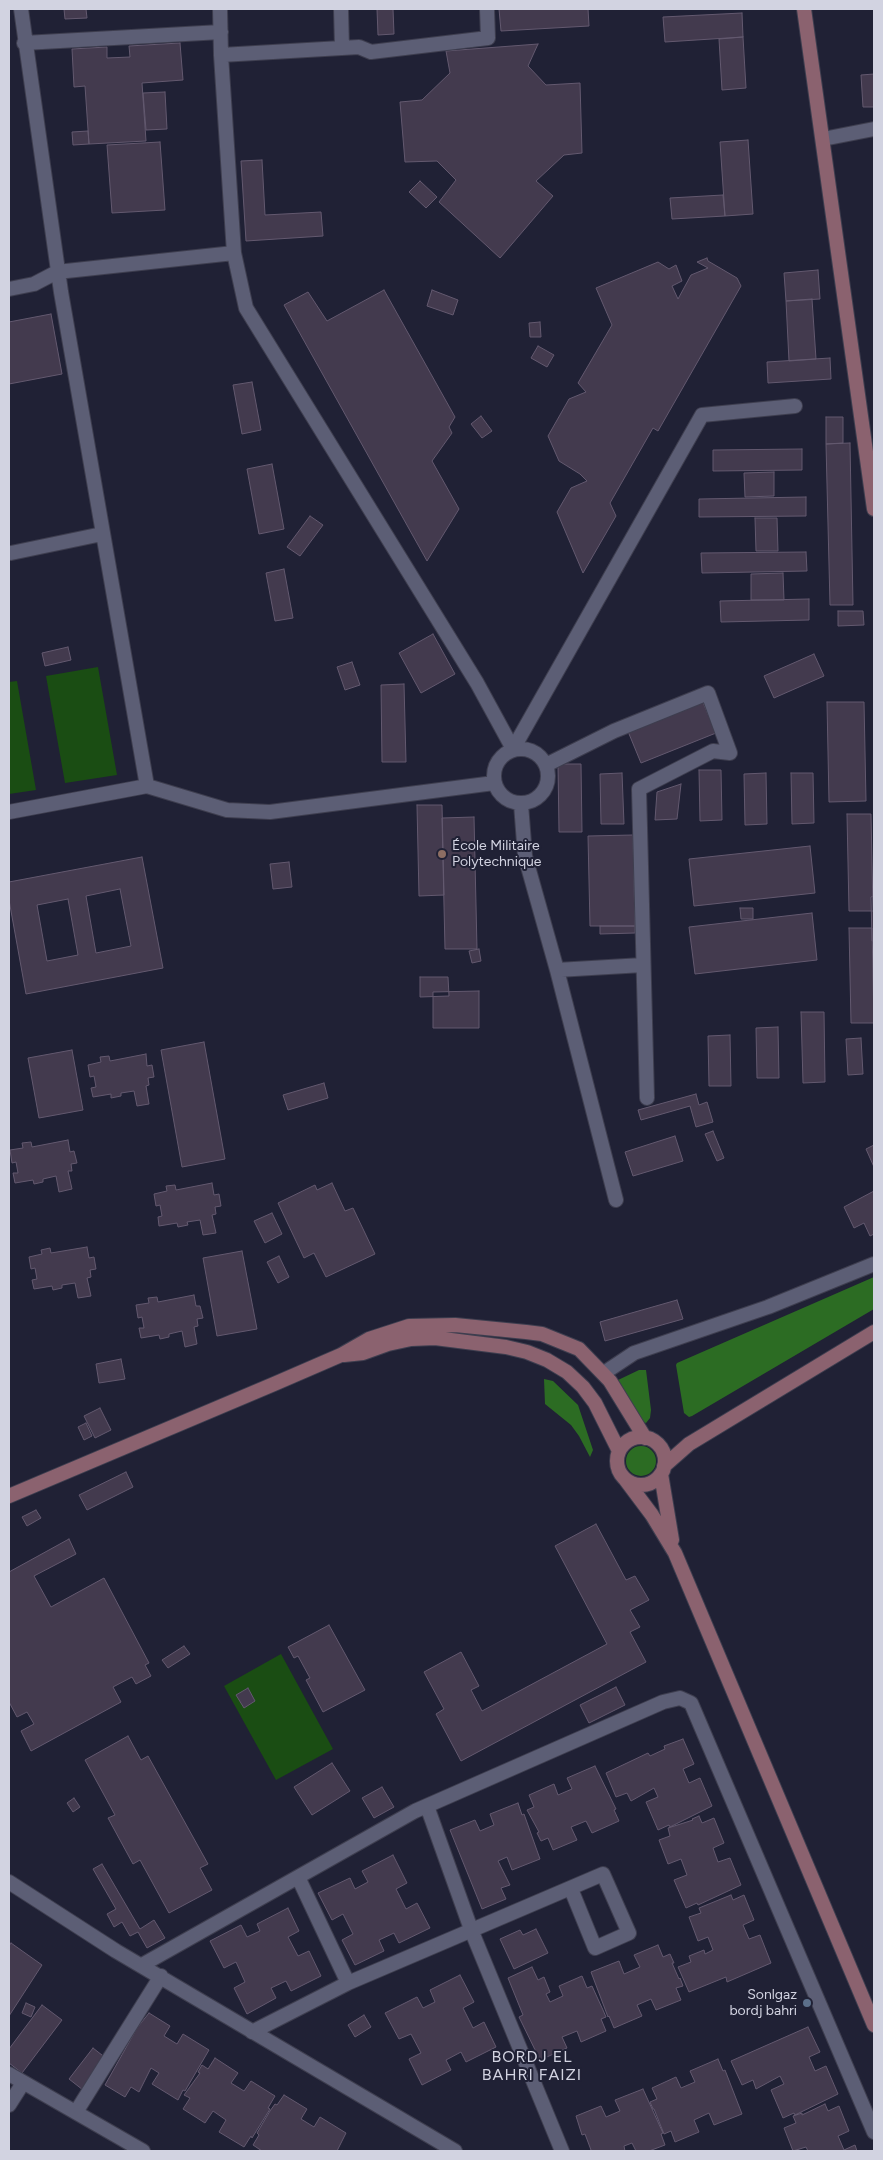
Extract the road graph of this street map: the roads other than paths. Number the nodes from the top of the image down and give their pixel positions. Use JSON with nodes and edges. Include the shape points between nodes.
{"nodes":[{"id":1,"x":21,"y":9,"type":"edge"},
{"id":2,"x":220,"y":9,"type":"edge"},
{"id":3,"x":341,"y":9,"type":"edge"},
{"id":4,"x":487,"y":9,"type":"edge"},
{"id":5,"x":804,"y":9,"type":"edge"},
{"id":6,"x":220,"y":32,"type":"junction"},
{"id":7,"x":24,"y":43,"type":"junction"},
{"id":8,"x":342,"y":48,"type":"junction"},
{"id":9,"x":221,"y":55,"type":"junction"},
{"id":10,"x":874,"y":129,"type":"edge"},
{"id":11,"x":823,"y":139,"type":"junction"},
{"id":12,"x":234,"y":253,"type":"junction"},
{"id":13,"x":57,"y":272,"type":"junction"},
{"id":14,"x":9,"y":289,"type":"edge"},
{"id":15,"x":795,"y":406,"type":"dead end"},
{"id":16,"x":874,"y":509,"type":"edge"},
{"id":17,"x":102,"y":534,"type":"junction"},
{"id":18,"x":11,"y":553,"type":"dead end"},
{"id":19,"x":513,"y":749,"type":"junction"},
{"id":20,"x":546,"y":765,"type":"junction"},
{"id":21,"x":494,"y":783,"type":"junction"},
{"id":22,"x":147,"y":786,"type":"junction"},
{"id":23,"x":521,"y":804,"type":"junction"},
{"id":24,"x":9,"y":812,"type":"edge"},
{"id":25,"x":643,"y":965,"type":"junction"},
{"id":26,"x":557,"y":970,"type":"junction"},
{"id":27,"x":647,"y":1098,"type":"dead end"},
{"id":28,"x":616,"y":1200,"type":"dead end"},
{"id":29,"x":874,"y":1264,"type":"edge"},
{"id":30,"x":874,"y":1332,"type":"edge"},
{"id":31,"x":341,"y":1354,"type":"junction"},
{"id":32,"x":604,"y":1373,"type":"junction"},
{"id":33,"x":645,"y":1438,"type":"junction"},
{"id":34,"x":689,"y":1444,"type":"junction"},
{"id":35,"x":658,"y":1445,"type":"junction"},
{"id":36,"x":619,"y":1451,"type":"junction"},
{"id":37,"x":663,"y":1470,"type":"junction"},
{"id":38,"x":625,"y":1479,"type":"junction"},
{"id":39,"x":9,"y":1496,"type":"edge"},
{"id":40,"x":675,"y":1553,"type":"junction"},
{"id":41,"x":427,"y":1806,"type":"junction"},
{"id":42,"x":298,"y":1877,"type":"junction"},
{"id":43,"x":571,"y":1888,"type":"junction"},
{"id":44,"x":11,"y":1889,"type":"edge"},
{"id":45,"x":472,"y":1932,"type":"junction"},
{"id":46,"x":142,"y":1964,"type":"junction"},
{"id":47,"x":161,"y":1976,"type":"junction"},
{"id":48,"x":348,"y":1983,"type":"junction"},
{"id":49,"x":874,"y":2026,"type":"edge"},
{"id":50,"x":252,"y":2032,"type":"junction"},
{"id":51,"x":9,"y":2074,"type":"edge"},
{"id":52,"x":23,"y":2083,"type":"junction"},
{"id":53,"x":9,"y":2105,"type":"edge"},
{"id":54,"x":76,"y":2112,"type":"junction"},
{"id":55,"x":874,"y":2132,"type":"edge"},
{"id":56,"x":143,"y":2151,"type":"edge"},
{"id":57,"x":455,"y":2151,"type":"edge"},
{"id":58,"x":562,"y":2151,"type":"edge"}],
"edges":[{"from":1,"to":7,"type":"street"},
{"from":2,"to":6,"type":"street"},
{"from":3,"to":8,"type":"street"},
{"from":4,"to":8,"type":"street","via":[[488,42],[371,52],[359,47]]},
{"from":5,"to":11,"type":"main road"},
{"from":6,"to":7,"type":"street"},
{"from":6,"to":9,"type":"street"},
{"from":7,"to":13,"type":"street"},
{"from":8,"to":9,"type":"street"},
{"from":9,"to":12,"type":"street"},
{"from":10,"to":11,"type":"street"},
{"from":11,"to":16,"type":"main road"},
{"from":12,"to":13,"type":"street"},
{"from":12,"to":19,"type":"street","via":[[246,308],[477,684]]},
{"from":13,"to":14,"type":"street","via":[[34,284]]},
{"from":13,"to":17,"type":"street"},
{"from":15,"to":19,"type":"street","via":[[702,415]]},
{"from":17,"to":18,"type":"street"},
{"from":17,"to":22,"type":"street"},
{"from":19,"to":20,"type":"street","via":[[535,752]]},
{"from":19,"to":21,"type":"street","via":[[496,762]]},
{"from":20,"to":23,"type":"street","via":[[548,774],[544,792]]},
{"from":20,"to":25,"type":"street","via":[[614,731],[708,693],[730,753],[713,751],[639,789]]},
{"from":21,"to":22,"type":"street","via":[[270,812],[227,810]]},
{"from":21,"to":23,"type":"street","via":[[504,798]]},
{"from":22,"to":24,"type":"street"},
{"from":23,"to":26,"type":"street","via":[[525,856]]},
{"from":25,"to":26,"type":"street"},
{"from":25,"to":27,"type":"street"},
{"from":26,"to":28,"type":"street"},
{"from":29,"to":32,"type":"street","via":[[768,1307],[634,1353]]},
{"from":30,"to":34,"type":"main road"},
{"from":31,"to":32,"type":"main road","via":[[369,1339],[409,1326],[454,1325],[542,1334],[579,1349]]},
{"from":31,"to":36,"type":"main road","via":[[363,1353],[411,1339],[435,1338],[527,1352],[567,1372],[583,1387],[595,1403]]},
{"from":31,"to":39,"type":"main road"},
{"from":32,"to":33,"type":"main road"},
{"from":33,"to":35,"type":"main road"},
{"from":33,"to":36,"type":"main road","via":[[630,1440]]},
{"from":34,"to":35,"type":"main road"},
{"from":34,"to":37,"type":"main road"},
{"from":35,"to":37,"type":"main road","via":[[662,1451]]},
{"from":36,"to":38,"type":"main road","via":[[617,1466]]},
{"from":37,"to":38,"type":"main road","via":[[648,1484],[632,1484]]},
{"from":37,"to":40,"type":"main road","via":[[666,1513]]},
{"from":38,"to":40,"type":"main road"},
{"from":40,"to":49,"type":"main road"},
{"from":41,"to":42,"type":"street"},
{"from":41,"to":45,"type":"street"},
{"from":41,"to":55,"type":"street","via":[[663,1702],[680,1698],[691,1703]]},
{"from":42,"to":46,"type":"street"},
{"from":42,"to":48,"type":"street"},
{"from":43,"to":43,"type":"street","via":[[603,1874],[629,1933],[595,1948]]},
{"from":43,"to":45,"type":"street"},
{"from":44,"to":46,"type":"street"},
{"from":45,"to":48,"type":"street"},
{"from":45,"to":58,"type":"street"},
{"from":46,"to":47,"type":"street"},
{"from":47,"to":50,"type":"street"},
{"from":47,"to":54,"type":"street"},
{"from":48,"to":50,"type":"street"},
{"from":50,"to":57,"type":"street"},
{"from":51,"to":52,"type":"street"},
{"from":52,"to":53,"type":"street"},
{"from":52,"to":54,"type":"street"},
{"from":54,"to":56,"type":"street"}]}
